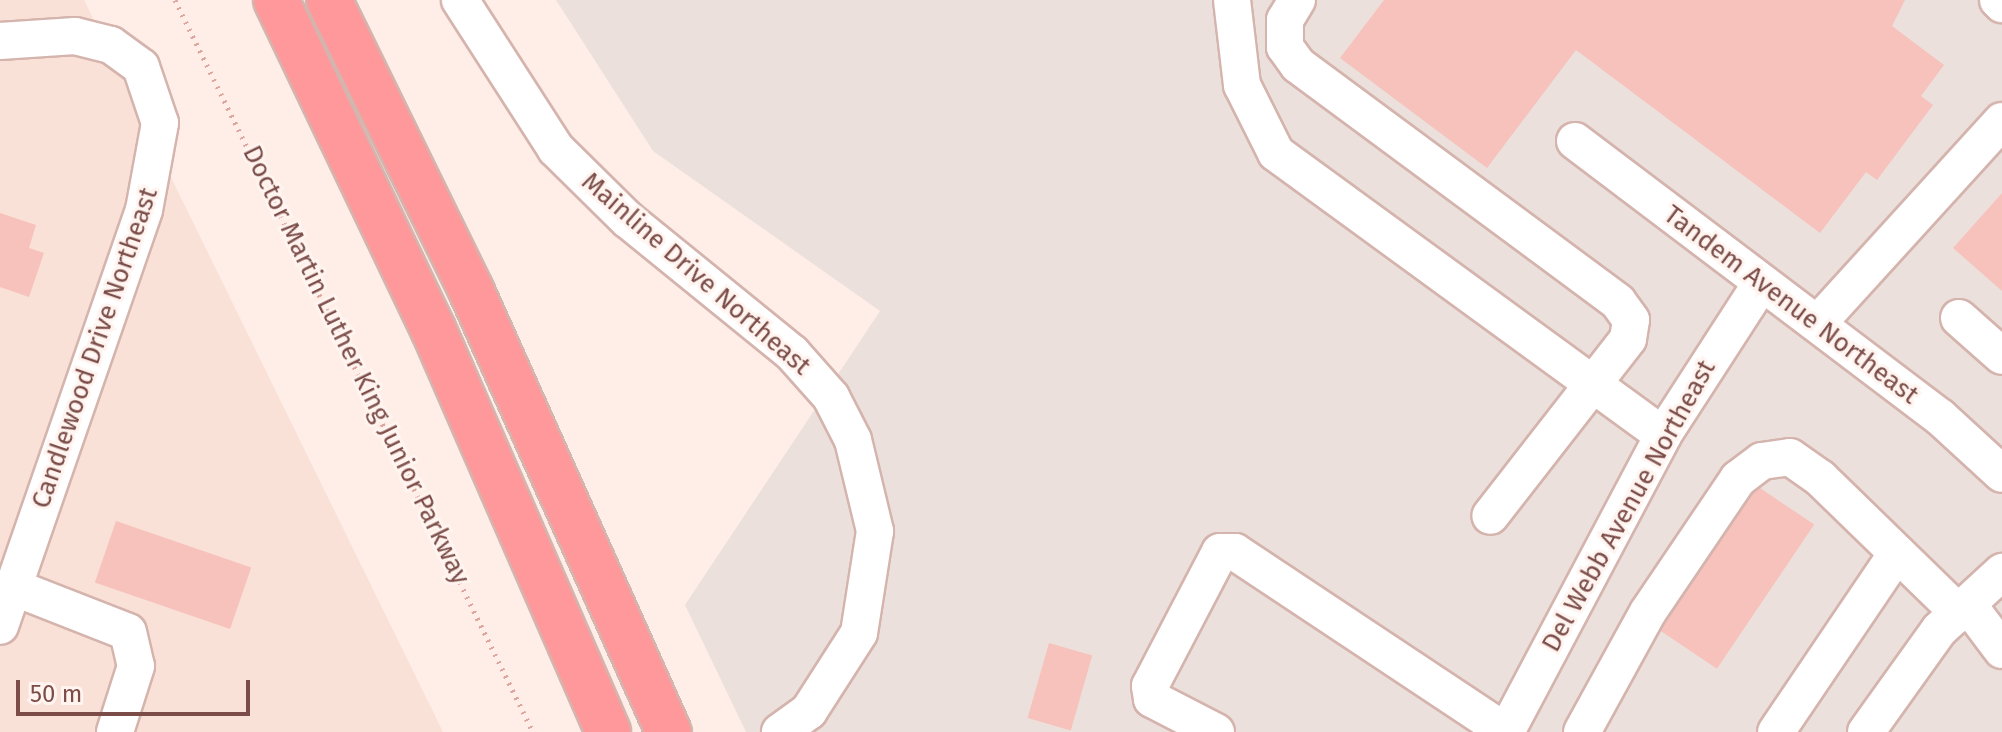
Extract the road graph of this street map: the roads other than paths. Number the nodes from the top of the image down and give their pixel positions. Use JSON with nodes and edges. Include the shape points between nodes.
{"nodes":[{"id":1,"x":276,"y":0,"type":"edge"},
{"id":2,"x":329,"y":0,"type":"edge"},
{"id":3,"x":1232,"y":0,"type":"edge"},
{"id":4,"x":1297,"y":0,"type":"edge"},
{"id":5,"x":475,"y":5,"type":"edge"},
{"id":6,"x":0,"y":41,"type":"edge"},
{"id":7,"x":2002,"y":121,"type":"edge"},
{"id":8,"x":1575,"y":141,"type":"dead end"},
{"id":9,"x":1760,"y":285,"type":"junction"},
{"id":10,"x":1959,"y":318,"type":"dead end"},
{"id":11,"x":1818,"y":323,"type":"junction"},
{"id":12,"x":2002,"y":356,"type":"edge"},
{"id":13,"x":1593,"y":383,"type":"junction"},
{"id":14,"x":1663,"y":435,"type":"junction"},
{"id":15,"x":2002,"y":474,"type":"edge"},
{"id":16,"x":1490,"y":516,"type":"dead end"},
{"id":17,"x":1897,"y":553,"type":"junction"},
{"id":18,"x":2002,"y":572,"type":"edge"},
{"id":19,"x":13,"y":587,"type":"junction"},
{"id":20,"x":1964,"y":610,"type":"junction"},
{"id":21,"x":0,"y":626,"type":"edge"},
{"id":22,"x":2002,"y":650,"type":"edge"},
{"id":23,"x":115,"y":732,"type":"edge"},
{"id":24,"x":608,"y":732,"type":"edge"},
{"id":25,"x":669,"y":732,"type":"edge"},
{"id":26,"x":780,"y":732,"type":"edge"},
{"id":27,"x":1216,"y":732,"type":"edge"},
{"id":28,"x":1506,"y":732,"type":"edge"},
{"id":29,"x":1582,"y":732,"type":"edge"},
{"id":30,"x":1776,"y":732,"type":"edge"},
{"id":31,"x":1866,"y":732,"type":"edge"}],
"edges":[{"from":1,"to":24,"type":"highway","via":[[433,329]]},
{"from":2,"to":25,"type":"highway","via":[[471,290]]},
{"from":3,"to":13,"type":"street","via":[[1242,85],[1276,153]]},
{"from":4,"to":13,"type":"street","via":[[1285,20],[1285,47],[1298,65],[1618,302],[1631,320],[1628,339]]},
{"from":5,"to":26,"type":"street","name":"Mainline Drive Northeast","via":[[556,149],[627,219],[792,353],[831,397],[853,440],[875,531],[859,633],[809,711]]},
{"from":6,"to":19,"type":"street","name":"Candlewood Drive Northeast","via":[[75,36],[111,45],[141,67],[160,123],[144,210]]},
{"from":7,"to":11,"type":"street"},
{"from":8,"to":9,"type":"street","name":"Tandem Avenue Northeast"},
{"from":9,"to":11,"type":"street","name":"Tandem Avenue Northeast"},
{"from":9,"to":14,"type":"street","name":"Del Webb Avenue Northeast"},
{"from":10,"to":12,"type":"street"},
{"from":11,"to":15,"type":"street","name":"Tandem Avenue Northeast"},
{"from":13,"to":14,"type":"street"},
{"from":13,"to":16,"type":"street"},
{"from":14,"to":28,"type":"street","name":"Del Webb Avenue Northeast"},
{"from":17,"to":20,"type":"street"},
{"from":17,"to":29,"type":"street","via":[[1790,457],[1762,461],[1738,479],[1648,612]]},
{"from":17,"to":30,"type":"street"},
{"from":18,"to":20,"type":"street"},
{"from":19,"to":21,"type":"street","name":"Candlewood Drive Northeast"},
{"from":19,"to":23,"type":"street","via":[[128,632],[136,666]]},
{"from":20,"to":22,"type":"street"},
{"from":20,"to":31,"type":"street","via":[[1939,630]]},
{"from":27,"to":28,"type":"street","via":[[1152,699],[1150,686],[1220,552],[1235,552]]}]}
